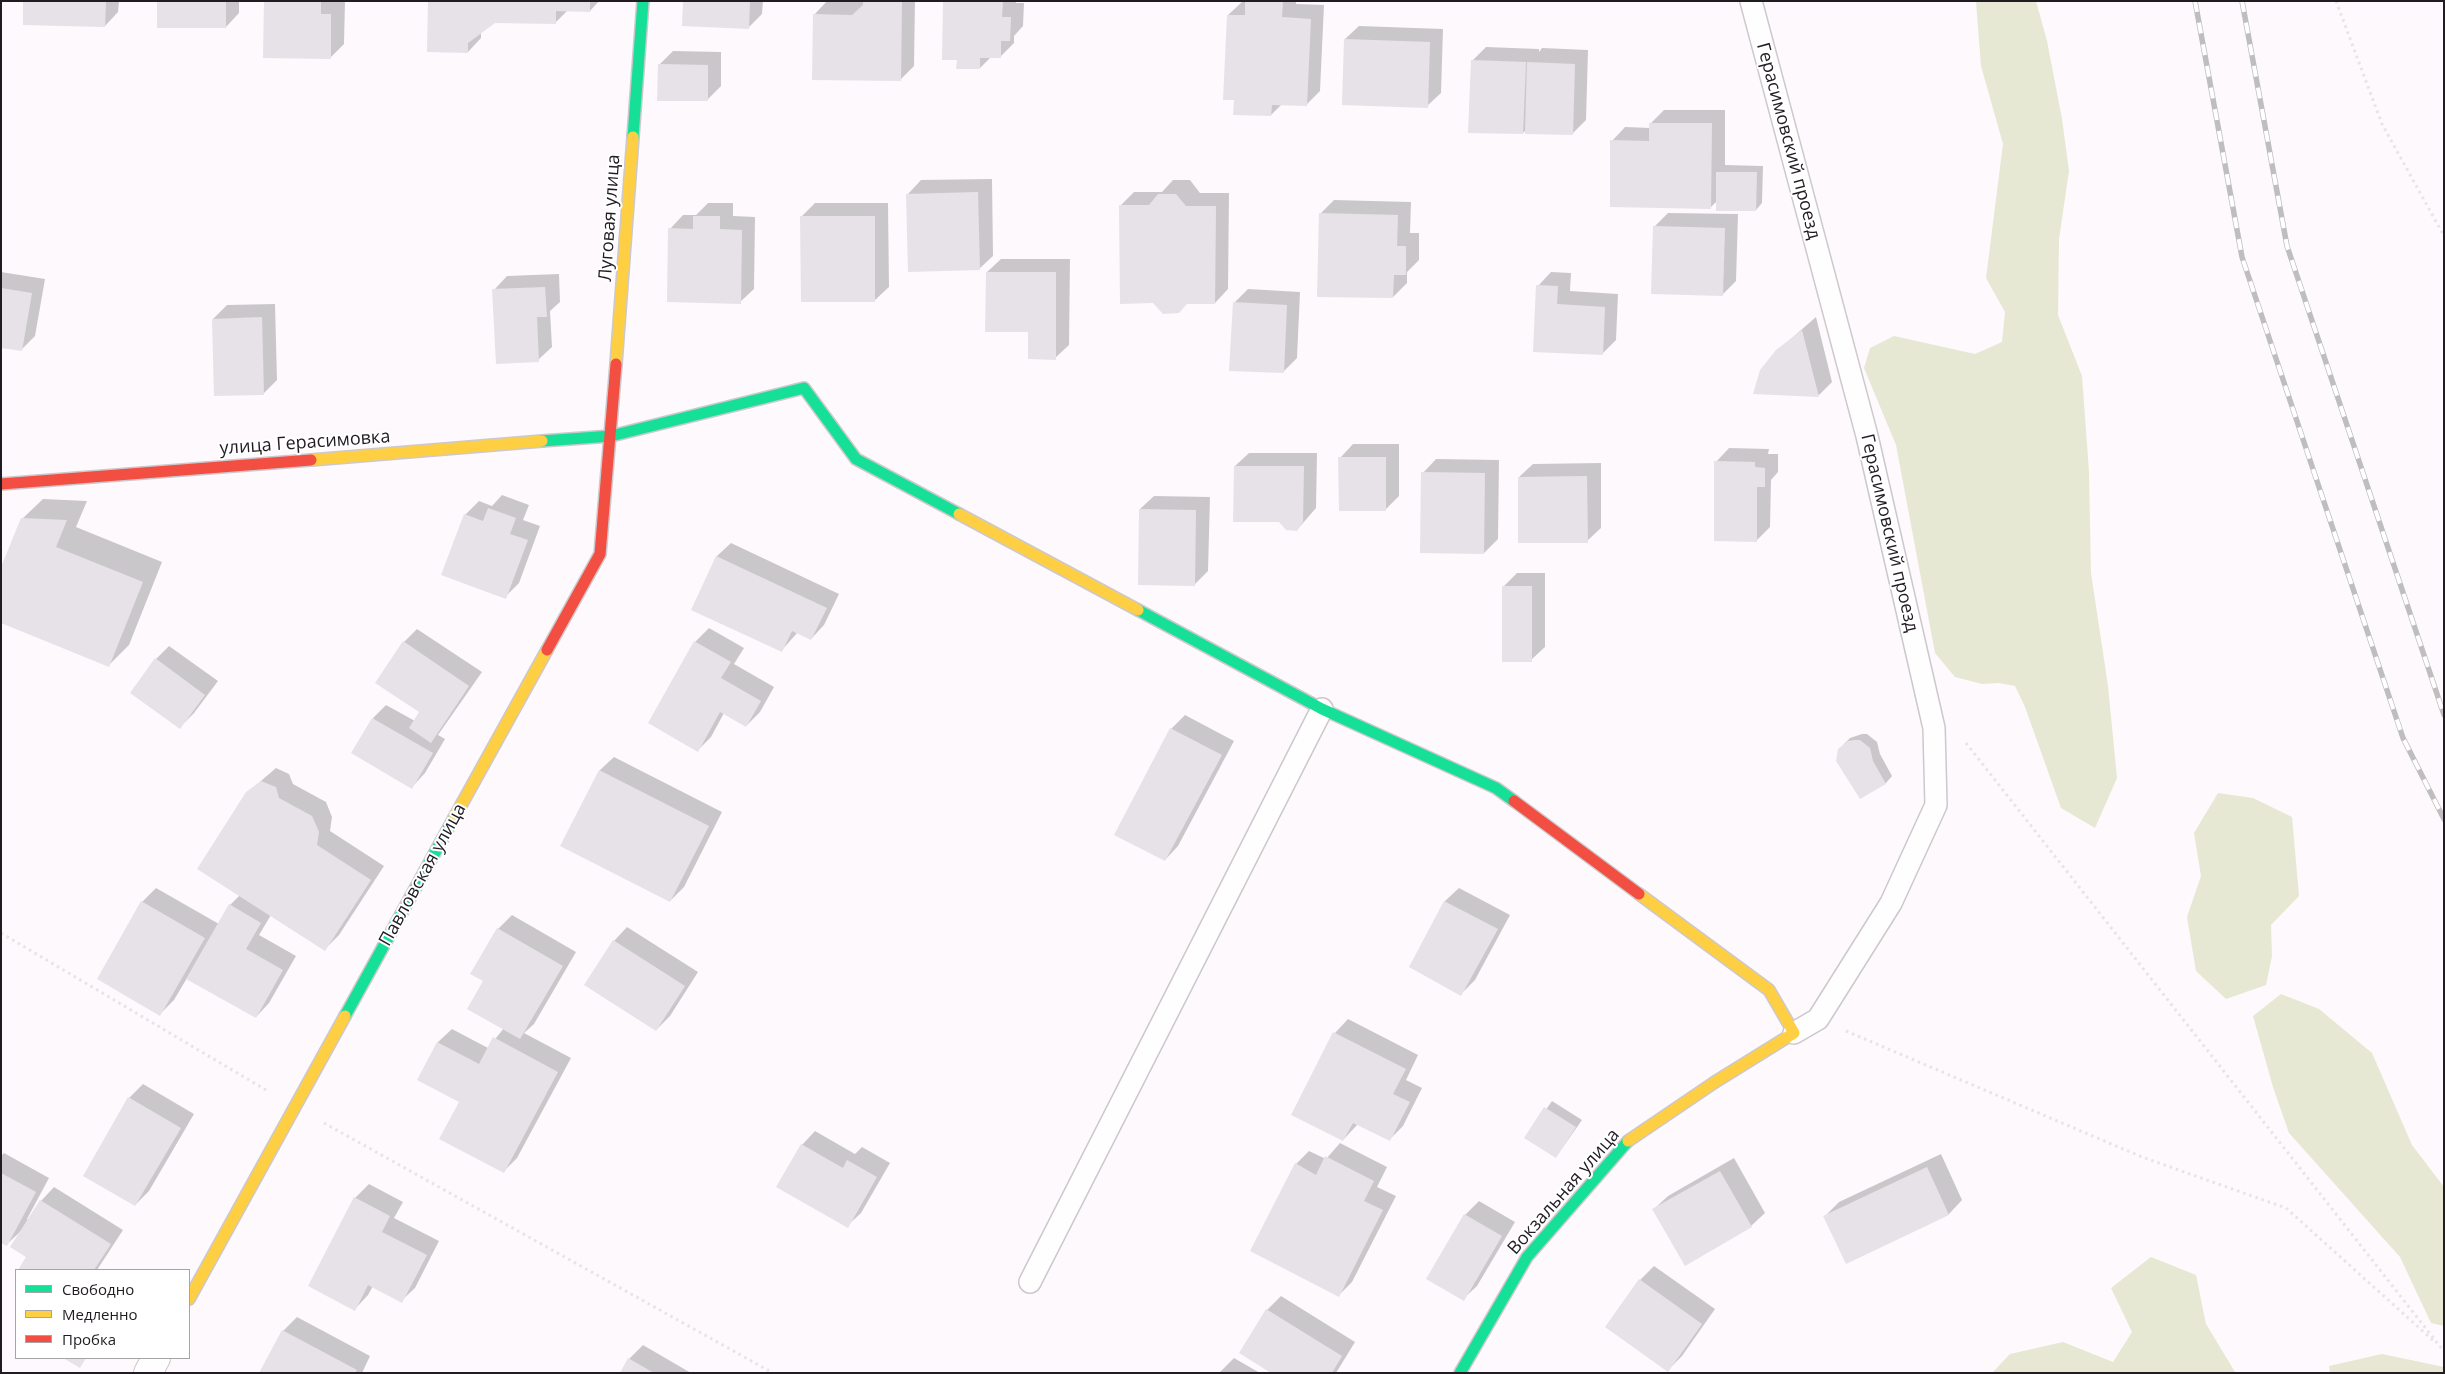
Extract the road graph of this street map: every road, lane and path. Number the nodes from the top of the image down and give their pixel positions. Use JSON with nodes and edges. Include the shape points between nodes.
{"nodes":[{"id":1,"x":642,"y":1,"type":"edge"},
{"id":2,"x":1751,"y":1,"type":"edge"},
{"id":3,"x":2336,"y":1,"type":"edge"},
{"id":4,"x":2444,"y":236,"type":"edge"},
{"id":5,"x":611,"y":436,"type":"junction"},
{"id":6,"x":1,"y":484,"type":"edge"},
{"id":7,"x":1322,"y":708,"type":"junction"},
{"id":8,"x":1963,"y":738,"type":"dead end"},
{"id":9,"x":1,"y":933,"type":"edge"},
{"id":10,"x":1818,"y":1019,"type":"junction"},
{"id":11,"x":1794,"y":1033,"type":"junction"},
{"id":12,"x":295,"y":1107,"type":"junction"},
{"id":13,"x":1030,"y":1282,"type":"dead end"},
{"id":14,"x":190,"y":1297,"type":"edge"},
{"id":15,"x":2443,"y":1350,"type":"edge"},
{"id":16,"x":155,"y":1359,"type":"edge"},
{"id":17,"x":148,"y":1373,"type":"edge"},
{"id":18,"x":773,"y":1373,"type":"edge"},
{"id":19,"x":1460,"y":1373,"type":"edge"}],
"edges":[{"from":1,"to":5,"type":"street","name":"Луговая улица"},
{"from":2,"to":10,"type":"lane","name":"Герасимовский проезд","via":[[1867,436],[1934,728],[1936,806],[1891,903]]},
{"from":3,"to":4,"type":"path","via":[[2382,124]]},
{"from":5,"to":6,"type":"street","name":"улица Герасимовка"},
{"from":5,"to":7,"type":"street","name":"улица Герасимовка","via":[[804,388],[856,459]]},
{"from":5,"to":12,"type":"street","name":"Павловская улица","via":[[600,554]]},
{"from":7,"to":11,"type":"street","via":[[1496,788],[1769,990]]},
{"from":7,"to":13,"type":"lane"},
{"from":8,"to":15,"type":"path"},
{"from":9,"to":12,"type":"path"},
{"from":10,"to":11,"type":"lane","name":"Герасимовский проезд"},
{"from":10,"to":15,"type":"path","via":[[2142,1157],[2286,1208]]},
{"from":11,"to":19,"type":"street","name":"Вокзальная улица","via":[[1628,1141],[1527,1257]]},
{"from":12,"to":14,"type":"street","name":"Павловская улица"},
{"from":12,"to":18,"type":"path"},
{"from":16,"to":17,"type":"street"}]}
